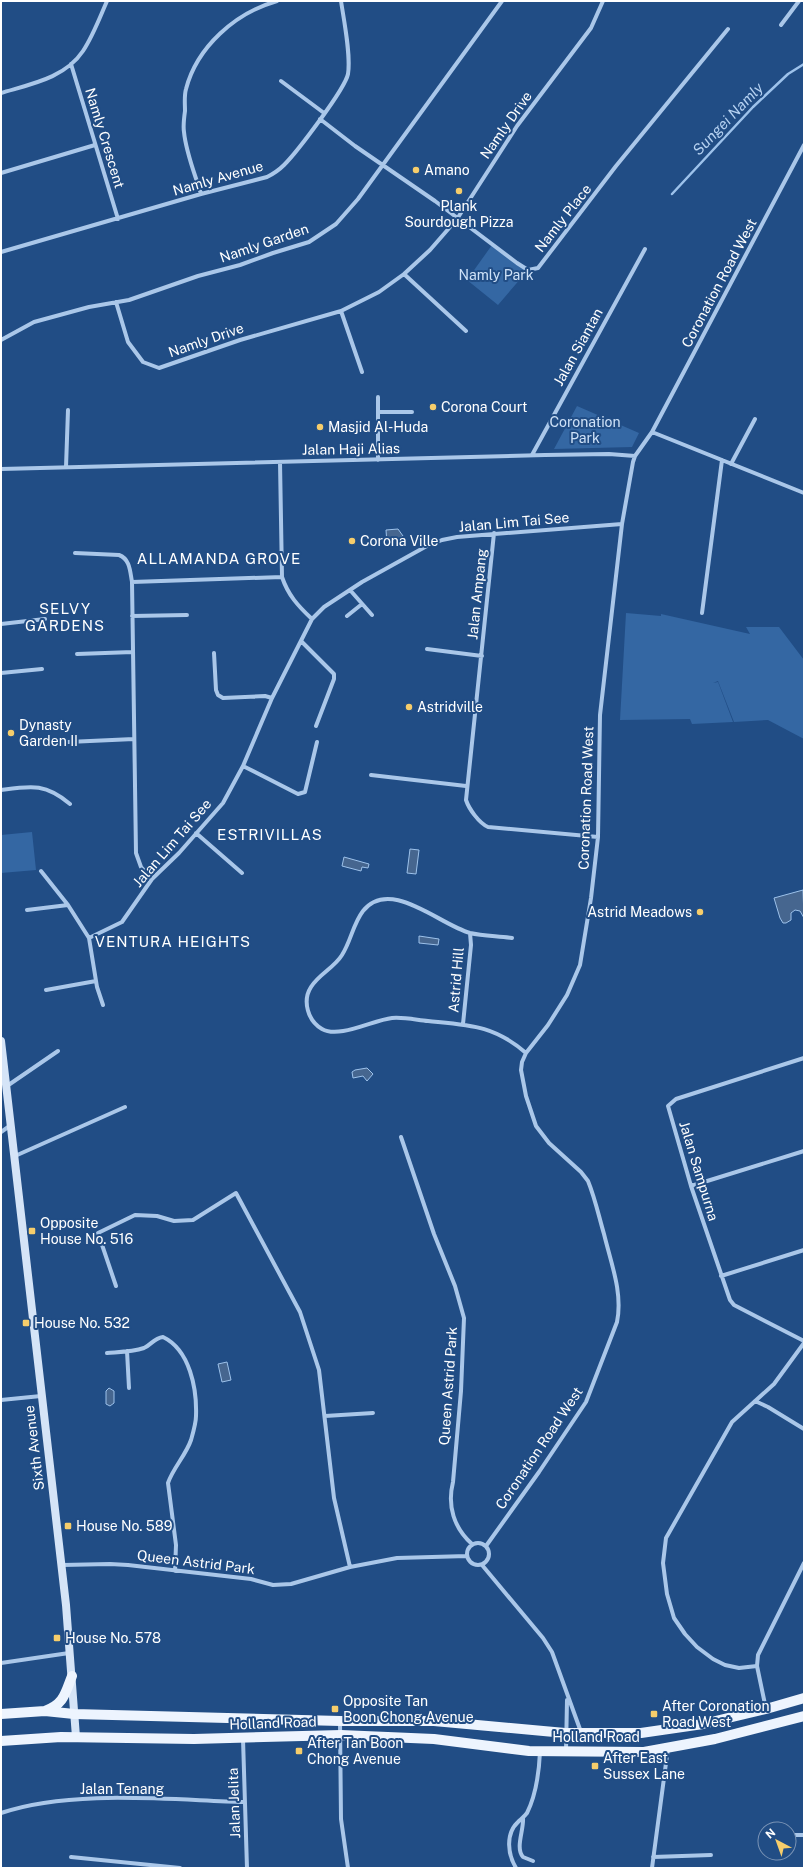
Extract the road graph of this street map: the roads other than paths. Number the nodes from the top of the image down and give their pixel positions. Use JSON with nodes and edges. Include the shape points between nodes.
{"nodes":[{"id":1,"x":107,"y":1,"type":"edge"},
{"id":2,"x":276,"y":1,"type":"edge"},
{"id":3,"x":341,"y":1,"type":"edge"},
{"id":4,"x":502,"y":1,"type":"edge"},
{"id":5,"x":603,"y":1,"type":"edge"},
{"id":6,"x":799,"y":1,"type":"edge"},
{"id":7,"x":781,"y":26,"type":"dead end"},
{"id":8,"x":728,"y":29,"type":"dead end"},
{"id":9,"x":71,"y":64,"type":"junction"},
{"id":10,"x":281,"y":80,"type":"dead end"},
{"id":11,"x":1,"y":93,"type":"edge"},
{"id":12,"x":324,"y":113,"type":"junction"},
{"id":13,"x":320,"y":119,"type":"junction"},
{"id":14,"x":95,"y":145,"type":"junction"},
{"id":15,"x":804,"y":145,"type":"edge"},
{"id":16,"x":383,"y":165,"type":"junction"},
{"id":17,"x":1,"y":173,"type":"edge"},
{"id":18,"x":201,"y":194,"type":"junction"},
{"id":19,"x":118,"y":219,"type":"junction"},
{"id":20,"x":457,"y":219,"type":"junction"},
{"id":21,"x":645,"y":249,"type":"dead end"},
{"id":22,"x":1,"y":252,"type":"edge"},
{"id":23,"x":404,"y":274,"type":"junction"},
{"id":24,"x":116,"y":302,"type":"junction"},
{"id":25,"x":340,"y":311,"type":"junction"},
{"id":26,"x":466,"y":332,"type":"dead end"},
{"id":27,"x":1,"y":340,"type":"edge"},
{"id":28,"x":362,"y":372,"type":"dead end"},
{"id":29,"x":378,"y":397,"type":"dead end"},
{"id":30,"x":68,"y":410,"type":"dead end"},
{"id":31,"x":378,"y":412,"type":"junction"},
{"id":32,"x":412,"y":412,"type":"dead end"},
{"id":33,"x":755,"y":419,"type":"dead end"},
{"id":34,"x":652,"y":432,"type":"junction"},
{"id":35,"x":532,"y":455,"type":"junction"},
{"id":36,"x":635,"y":456,"type":"junction"},
{"id":37,"x":378,"y":460,"type":"junction"},
{"id":38,"x":722,"y":460,"type":"junction"},
{"id":39,"x":280,"y":462,"type":"junction"},
{"id":40,"x":732,"y":464,"type":"junction"},
{"id":41,"x":66,"y":467,"type":"junction"},
{"id":42,"x":1,"y":469,"type":"edge"},
{"id":43,"x":804,"y":493,"type":"edge"},
{"id":44,"x":622,"y":524,"type":"junction"},
{"id":45,"x":494,"y":533,"type":"junction"},
{"id":46,"x":75,"y":553,"type":"dead end"},
{"id":47,"x":282,"y":577,"type":"junction"},
{"id":48,"x":132,"y":582,"type":"junction"},
{"id":49,"x":350,"y":590,"type":"junction"},
{"id":50,"x":362,"y":604,"type":"junction"},
{"id":51,"x":702,"y":613,"type":"dead end"},
{"id":52,"x":187,"y":615,"type":"dead end"},
{"id":53,"x":372,"y":615,"type":"dead end"},
{"id":54,"x":132,"y":616,"type":"junction"},
{"id":55,"x":347,"y":616,"type":"dead end"},
{"id":56,"x":45,"y":619,"type":"dead end"},
{"id":57,"x":312,"y":619,"type":"junction"},
{"id":58,"x":1,"y":624,"type":"edge"},
{"id":59,"x":301,"y":641,"type":"junction"},
{"id":60,"x":427,"y":649,"type":"dead end"},
{"id":61,"x":133,"y":652,"type":"junction"},
{"id":62,"x":214,"y":653,"type":"dead end"},
{"id":63,"x":78,"y":654,"type":"dead end"},
{"id":64,"x":482,"y":656,"type":"junction"},
{"id":65,"x":42,"y":669,"type":"dead end"},
{"id":66,"x":1,"y":673,"type":"edge"},
{"id":67,"x":272,"y":698,"type":"junction"},
{"id":68,"x":316,"y":726,"type":"dead end"},
{"id":69,"x":134,"y":740,"type":"junction"},
{"id":70,"x":68,"y":742,"type":"dead end"},
{"id":71,"x":316,"y":742,"type":"dead end"},
{"id":72,"x":243,"y":766,"type":"junction"},
{"id":73,"x":371,"y":775,"type":"dead end"},
{"id":74,"x":466,"y":786,"type":"junction"},
{"id":75,"x":1,"y":790,"type":"edge"},
{"id":76,"x":70,"y":804,"type":"dead end"},
{"id":77,"x":196,"y":833,"type":"junction"},
{"id":78,"x":598,"y":837,"type":"junction"},
{"id":79,"x":41,"y":871,"type":"dead end"},
{"id":80,"x":242,"y":873,"type":"dead end"},
{"id":81,"x":152,"y":879,"type":"junction"},
{"id":82,"x":68,"y":905,"type":"junction"},
{"id":83,"x":27,"y":910,"type":"dead end"},
{"id":84,"x":470,"y":933,"type":"junction"},
{"id":85,"x":89,"y":938,"type":"junction"},
{"id":86,"x":512,"y":938,"type":"dead end"},
{"id":87,"x":96,"y":982,"type":"junction"},
{"id":88,"x":46,"y":990,"type":"dead end"},
{"id":89,"x":102,"y":1005,"type":"dead end"},
{"id":90,"x":463,"y":1024,"type":"junction"},
{"id":91,"x":1,"y":1041,"type":"edge"},
{"id":92,"x":58,"y":1051,"type":"dead end"},
{"id":93,"x":526,"y":1053,"type":"junction"},
{"id":94,"x":804,"y":1058,"type":"edge"},
{"id":95,"x":6,"y":1086,"type":"junction"},
{"id":96,"x":125,"y":1107,"type":"dead end"},
{"id":97,"x":11,"y":1125,"type":"junction"},
{"id":98,"x":1,"y":1132,"type":"edge"},
{"id":99,"x":401,"y":1137,"type":"dead end"},
{"id":100,"x":804,"y":1151,"type":"edge"},
{"id":101,"x":15,"y":1156,"type":"junction"},
{"id":102,"x":691,"y":1186,"type":"junction"},
{"id":103,"x":804,"y":1250,"type":"edge"},
{"id":104,"x":721,"y":1276,"type":"junction"},
{"id":105,"x":116,"y":1286,"type":"dead end"},
{"id":106,"x":804,"y":1342,"type":"edge"},
{"id":107,"x":127,"y":1351,"type":"junction"},
{"id":108,"x":107,"y":1353,"type":"dead end"},
{"id":109,"x":129,"y":1388,"type":"dead end"},
{"id":110,"x":41,"y":1396,"type":"junction"},
{"id":111,"x":1,"y":1400,"type":"edge"},
{"id":112,"x":755,"y":1402,"type":"junction"},
{"id":113,"x":373,"y":1413,"type":"dead end"},
{"id":114,"x":325,"y":1416,"type":"junction"},
{"id":115,"x":804,"y":1429,"type":"edge"},
{"id":116,"x":472,"y":1544,"type":"junction"},
{"id":117,"x":486,"y":1546,"type":"junction"},
{"id":118,"x":467,"y":1556,"type":"junction"},
{"id":119,"x":804,"y":1563,"type":"edge"},
{"id":120,"x":61,"y":1565,"type":"junction"},
{"id":121,"x":482,"y":1565,"type":"junction"},
{"id":122,"x":350,"y":1568,"type":"junction"},
{"id":123,"x":175,"y":1571,"type":"junction"},
{"id":124,"x":69,"y":1652,"type":"junction"},
{"id":125,"x":1,"y":1663,"type":"edge"},
{"id":126,"x":757,"y":1666,"type":"junction"},
{"id":127,"x":72,"y":1676,"type":"junction"},
{"id":128,"x":567,"y":1698,"type":"junction"},
{"id":129,"x":804,"y":1698,"type":"edge"},
{"id":130,"x":766,"y":1709,"type":"junction"},
{"id":131,"x":45,"y":1711,"type":"junction"},
{"id":132,"x":1,"y":1714,"type":"edge"},
{"id":133,"x":74,"y":1714,"type":"junction"},
{"id":134,"x":804,"y":1716,"type":"edge"},
{"id":135,"x":340,"y":1721,"type":"junction"},
{"id":136,"x":566,"y":1733,"type":"junction"},
{"id":137,"x":581,"y":1733,"type":"junction"},
{"id":138,"x":341,"y":1735,"type":"junction"},
{"id":139,"x":76,"y":1737,"type":"junction"},
{"id":140,"x":243,"y":1738,"type":"junction"},
{"id":141,"x":1,"y":1741,"type":"edge"},
{"id":142,"x":668,"y":1748,"type":"junction"},
{"id":143,"x":540,"y":1751,"type":"junction"},
{"id":144,"x":566,"y":1751,"type":"junction"},
{"id":145,"x":244,"y":1802,"type":"junction"},
{"id":146,"x":1,"y":1813,"type":"edge"},
{"id":147,"x":523,"y":1818,"type":"junction"},
{"id":148,"x":711,"y":1855,"type":"dead end"},
{"id":149,"x":71,"y":1857,"type":"dead end"},
{"id":150,"x":653,"y":1857,"type":"junction"},
{"id":151,"x":533,"y":1861,"type":"dead end"},
{"id":152,"x":180,"y":1868,"type":"edge"},
{"id":153,"x":247,"y":1868,"type":"edge"},
{"id":154,"x":348,"y":1868,"type":"edge"},
{"id":155,"x":516,"y":1868,"type":"edge"},
{"id":156,"x":652,"y":1868,"type":"edge"}],
"edges":[{"from":1,"to":9,"type":"street","via":[[83,51]]},
{"from":2,"to":18,"type":"street","via":[[263,5],[219,34],[205,49],[186,90],[183,132]]},
{"from":3,"to":12,"type":"street","name":"Namly Avenue","via":[[348,76]]},
{"from":4,"to":16,"type":"street","name":"Namly Garden"},
{"from":5,"to":20,"type":"street","name":"Namly Drive","via":[[591,28],[517,126]]},
{"from":6,"to":7,"type":"street"},
{"from":8,"to":20,"type":"street","name":"Namly Place","via":[[616,166],[538,268],[528,270]]},
{"from":9,"to":11,"type":"street","via":[[47,79]]},
{"from":9,"to":14,"type":"street","name":"Namly Crescent"},
{"from":10,"to":12,"type":"street"},
{"from":12,"to":13,"type":"street","name":"Namly Avenue"},
{"from":13,"to":16,"type":"street","name":"Namly Place"},
{"from":13,"to":18,"type":"street","name":"Namly Avenue","via":[[276,172],[267,177]]},
{"from":14,"to":17,"type":"street"},
{"from":14,"to":19,"type":"street","name":"Namly Crescent"},
{"from":15,"to":34,"type":"street","name":"Coronation Road West"},
{"from":16,"to":20,"type":"street","name":"Namly Place"},
{"from":16,"to":24,"type":"street","name":"Namly Garden","via":[[336,224],[309,242],[155,292]]},
{"from":18,"to":19,"type":"street","name":"Namly Avenue"},
{"from":19,"to":22,"type":"street","name":"Namly Avenue"},
{"from":20,"to":23,"type":"street","name":"Namly Drive","via":[[430,250]]},
{"from":21,"to":35,"type":"street","name":"Jalan Siantan"},
{"from":23,"to":25,"type":"street","name":"Namly Drive","via":[[379,292]]},
{"from":23,"to":26,"type":"street"},
{"from":24,"to":25,"type":"street","name":"Namly Drive","via":[[128,342],[143,362],[158,368],[240,340]]},
{"from":24,"to":27,"type":"street","name":"Namly Garden","via":[[34,322]]},
{"from":25,"to":28,"type":"street"},
{"from":29,"to":31,"type":"street"},
{"from":30,"to":41,"type":"street"},
{"from":31,"to":32,"type":"street"},
{"from":31,"to":37,"type":"street"},
{"from":33,"to":40,"type":"street"},
{"from":34,"to":36,"type":"street","name":"Coronation Road West"},
{"from":34,"to":38,"type":"street"},
{"from":35,"to":36,"type":"street","name":"Jalan Haji Alias"},
{"from":35,"to":37,"type":"street","name":"Jalan Haji Alias"},
{"from":36,"to":44,"type":"street","name":"Coronation Road West"},
{"from":37,"to":39,"type":"street","name":"Jalan Haji Alias"},
{"from":38,"to":40,"type":"street"},
{"from":38,"to":51,"type":"street"},
{"from":39,"to":41,"type":"street","name":"Jalan Haji Alias"},
{"from":39,"to":47,"type":"street"},
{"from":40,"to":43,"type":"street"},
{"from":41,"to":42,"type":"street","name":"Jalan Haji Alias"},
{"from":44,"to":45,"type":"street","name":"Jalan Lim Tai See"},
{"from":44,"to":78,"type":"street","name":"Coronation Road West","via":[[600,715]]},
{"from":45,"to":49,"type":"street","name":"Jalan Lim Tai See","via":[[442,540]]},
{"from":45,"to":64,"type":"street","name":"Jalan Ampang"},
{"from":46,"to":48,"type":"street","via":[[124,557],[129,566]]},
{"from":47,"to":48,"type":"street"},
{"from":47,"to":57,"type":"street","via":[[292,599]]},
{"from":48,"to":54,"type":"street"},
{"from":49,"to":50,"type":"street"},
{"from":49,"to":57,"type":"street","name":"Jalan Lim Tai See","via":[[324,607]]},
{"from":50,"to":53,"type":"street"},
{"from":50,"to":55,"type":"street"},
{"from":52,"to":54,"type":"street"},
{"from":54,"to":61,"type":"street"},
{"from":56,"to":58,"type":"street"},
{"from":57,"to":59,"type":"street","name":"Jalan Lim Tai See"},
{"from":59,"to":67,"type":"street","name":"Jalan Lim Tai See"},
{"from":59,"to":68,"type":"street","via":[[334,674]]},
{"from":60,"to":64,"type":"street","name":"Jalan Ampang"},
{"from":61,"to":63,"type":"street"},
{"from":61,"to":69,"type":"street"},
{"from":62,"to":67,"type":"street","via":[[218,695],[223,698]]},
{"from":64,"to":74,"type":"street","name":"Jalan Ampang"},
{"from":65,"to":66,"type":"street"},
{"from":67,"to":72,"type":"street","name":"Jalan Lim Tai See"},
{"from":69,"to":70,"type":"street"},
{"from":69,"to":81,"type":"street","via":[[136,853],[141,867]]},
{"from":71,"to":72,"type":"street","via":[[306,792],[302,794]]},
{"from":72,"to":77,"type":"street","name":"Jalan Lim Tai See","via":[[222,803]]},
{"from":73,"to":74,"type":"street"},
{"from":74,"to":78,"type":"street","name":"Jalan Ampang","via":[[468,806],[488,828]]},
{"from":75,"to":76,"type":"street","via":[[29,786],[45,789],[56,793]]},
{"from":77,"to":80,"type":"street"},
{"from":77,"to":81,"type":"street","name":"Jalan Lim Tai See"},
{"from":78,"to":93,"type":"street","name":"Coronation Road West","via":[[580,965],[567,995]]},
{"from":79,"to":82,"type":"street"},
{"from":81,"to":85,"type":"street","name":"Jalan Lim Tai See","via":[[122,922]]},
{"from":82,"to":83,"type":"street"},
{"from":82,"to":85,"type":"street"},
{"from":84,"to":86,"type":"street"},
{"from":84,"to":90,"type":"street","name":"Astrid Hill"},
{"from":84,"to":90,"type":"street","name":"Astrid Hill","via":[[402,900],[376,901],[363,911],[343,954],[310,988],[307,998],[308,1012],[312,1019],[317,1026],[326,1031],[341,1032],[392,1018]]},
{"from":85,"to":87,"type":"street"},
{"from":87,"to":88,"type":"street"},
{"from":87,"to":89,"type":"street"},
{"from":90,"to":93,"type":"street","name":"Astrid Hill","via":[[498,1033]]},
{"from":91,"to":95,"type":"main road","name":"Sixth Avenue"},
{"from":92,"to":95,"type":"street"},
{"from":93,"to":117,"type":"street","name":"Coronation Road West","via":[[521,1070],[533,1119],[549,1143],[588,1181],[615,1276],[619,1311],[586,1402]]},
{"from":94,"to":102,"type":"street","name":"Jalan Sampurna","via":[[670,1102],[669,1110]]},
{"from":95,"to":97,"type":"main road","name":"Sixth Avenue"},
{"from":96,"to":101,"type":"street"},
{"from":97,"to":98,"type":"street"},
{"from":97,"to":101,"type":"main road","name":"Sixth Avenue"},
{"from":99,"to":116,"type":"street","name":"Queen Astrid Park","via":[[434,1234],[455,1286],[464,1318],[461,1391],[450,1494],[454,1520]]},
{"from":100,"to":102,"type":"street"},
{"from":101,"to":110,"type":"main road","name":"Sixth Avenue"},
{"from":102,"to":104,"type":"street","name":"Jalan Sampurna"},
{"from":103,"to":104,"type":"street"},
{"from":104,"to":106,"type":"street","name":"Jalan Sampurna","via":[[734,1305]]},
{"from":105,"to":114,"type":"street","via":[[98,1232],[136,1215],[157,1216],[174,1221],[193,1220],[236,1193],[300,1312],[320,1370]]},
{"from":106,"to":112,"type":"street","via":[[774,1384]]},
{"from":107,"to":108,"type":"street"},
{"from":107,"to":109,"type":"street"},
{"from":107,"to":123,"type":"street","via":[[144,1348],[153,1340],[163,1337],[176,1346],[189,1366],[196,1417],[190,1442],[168,1483],[176,1545]]},
{"from":110,"to":111,"type":"street"},
{"from":110,"to":120,"type":"main road","name":"Sixth Avenue"},
{"from":112,"to":115,"type":"street"},
{"from":112,"to":126,"type":"street","via":[[737,1417],[726,1431],[666,1538],[663,1563],[667,1594],[674,1618],[685,1634],[697,1647],[725,1665],[739,1668]]},
{"from":113,"to":114,"type":"street"},
{"from":114,"to":122,"type":"street","via":[[334,1498]]},
{"from":116,"to":117,"type":"street"},
{"from":116,"to":118,"type":"street","via":[[468,1548]]},
{"from":117,"to":121,"type":"street","via":[[489,1557]]},
{"from":118,"to":121,"type":"street","via":[[473,1564]]},
{"from":118,"to":122,"type":"street","name":"Queen Astrid Park","via":[[397,1558]]},
{"from":119,"to":126,"type":"street","via":[[761,1646]]},
{"from":120,"to":123,"type":"street","name":"Queen Astrid Park","via":[[110,1564]]},
{"from":120,"to":124,"type":"main road","name":"Sixth Avenue"},
{"from":121,"to":128,"type":"street","via":[[552,1652]]},
{"from":122,"to":123,"type":"street","name":"Queen Astrid Park","via":[[292,1584],[273,1584]]},
{"from":124,"to":125,"type":"street"},
{"from":124,"to":127,"type":"main road","name":"Sixth Avenue"},
{"from":126,"to":130,"type":"street"},
{"from":127,"to":131,"type":"main road","via":[[64,1698],[54,1708]]},
{"from":127,"to":133,"type":"main road","name":"Sixth Avenue"},
{"from":128,"to":136,"type":"street"},
{"from":128,"to":137,"type":"street"},
{"from":129,"to":130,"type":"main road","name":"Holland Road"},
{"from":130,"to":137,"type":"main road","name":"Holland Road","via":[[703,1724],[649,1732]]},
{"from":131,"to":132,"type":"main road","name":"Holland Road"},
{"from":131,"to":133,"type":"main road","name":"Holland Road"},
{"from":133,"to":135,"type":"main road","name":"Holland Road"},
{"from":133,"to":139,"type":"main road","name":"Sixth Avenue"},
{"from":134,"to":142,"type":"main road","name":"Holland Road","via":[[715,1739]]},
{"from":135,"to":136,"type":"main road","name":"Holland Road","via":[[434,1721]]},
{"from":135,"to":138,"type":"street"},
{"from":136,"to":137,"type":"main road","name":"Holland Road"},
{"from":136,"to":144,"type":"street"},
{"from":138,"to":140,"type":"main road","name":"Holland Road"},
{"from":138,"to":143,"type":"main road","name":"Holland Road","via":[[434,1739]]},
{"from":138,"to":154,"type":"street","via":[[341,1819]]},
{"from":139,"to":140,"type":"main road","name":"Holland Road"},
{"from":139,"to":141,"type":"main road","name":"Holland Road"},
{"from":140,"to":145,"type":"street","name":"Jalan Jelita"},
{"from":142,"to":144,"type":"main road","name":"Holland Road","via":[[644,1752]]},
{"from":142,"to":150,"type":"street"},
{"from":143,"to":144,"type":"main road","name":"Holland Road"},
{"from":143,"to":147,"type":"street","via":[[539,1776]]},
{"from":145,"to":146,"type":"street","name":"Jalan Tenang","via":[[118,1798],[51,1801]]},
{"from":145,"to":153,"type":"street","name":"Jalan Jelita"},
{"from":147,"to":151,"type":"street","via":[[520,1850],[524,1858]]},
{"from":147,"to":155,"type":"street","via":[[511,1830],[509,1845]]},
{"from":148,"to":150,"type":"street"},
{"from":149,"to":152,"type":"street"},
{"from":150,"to":156,"type":"street"}]}
